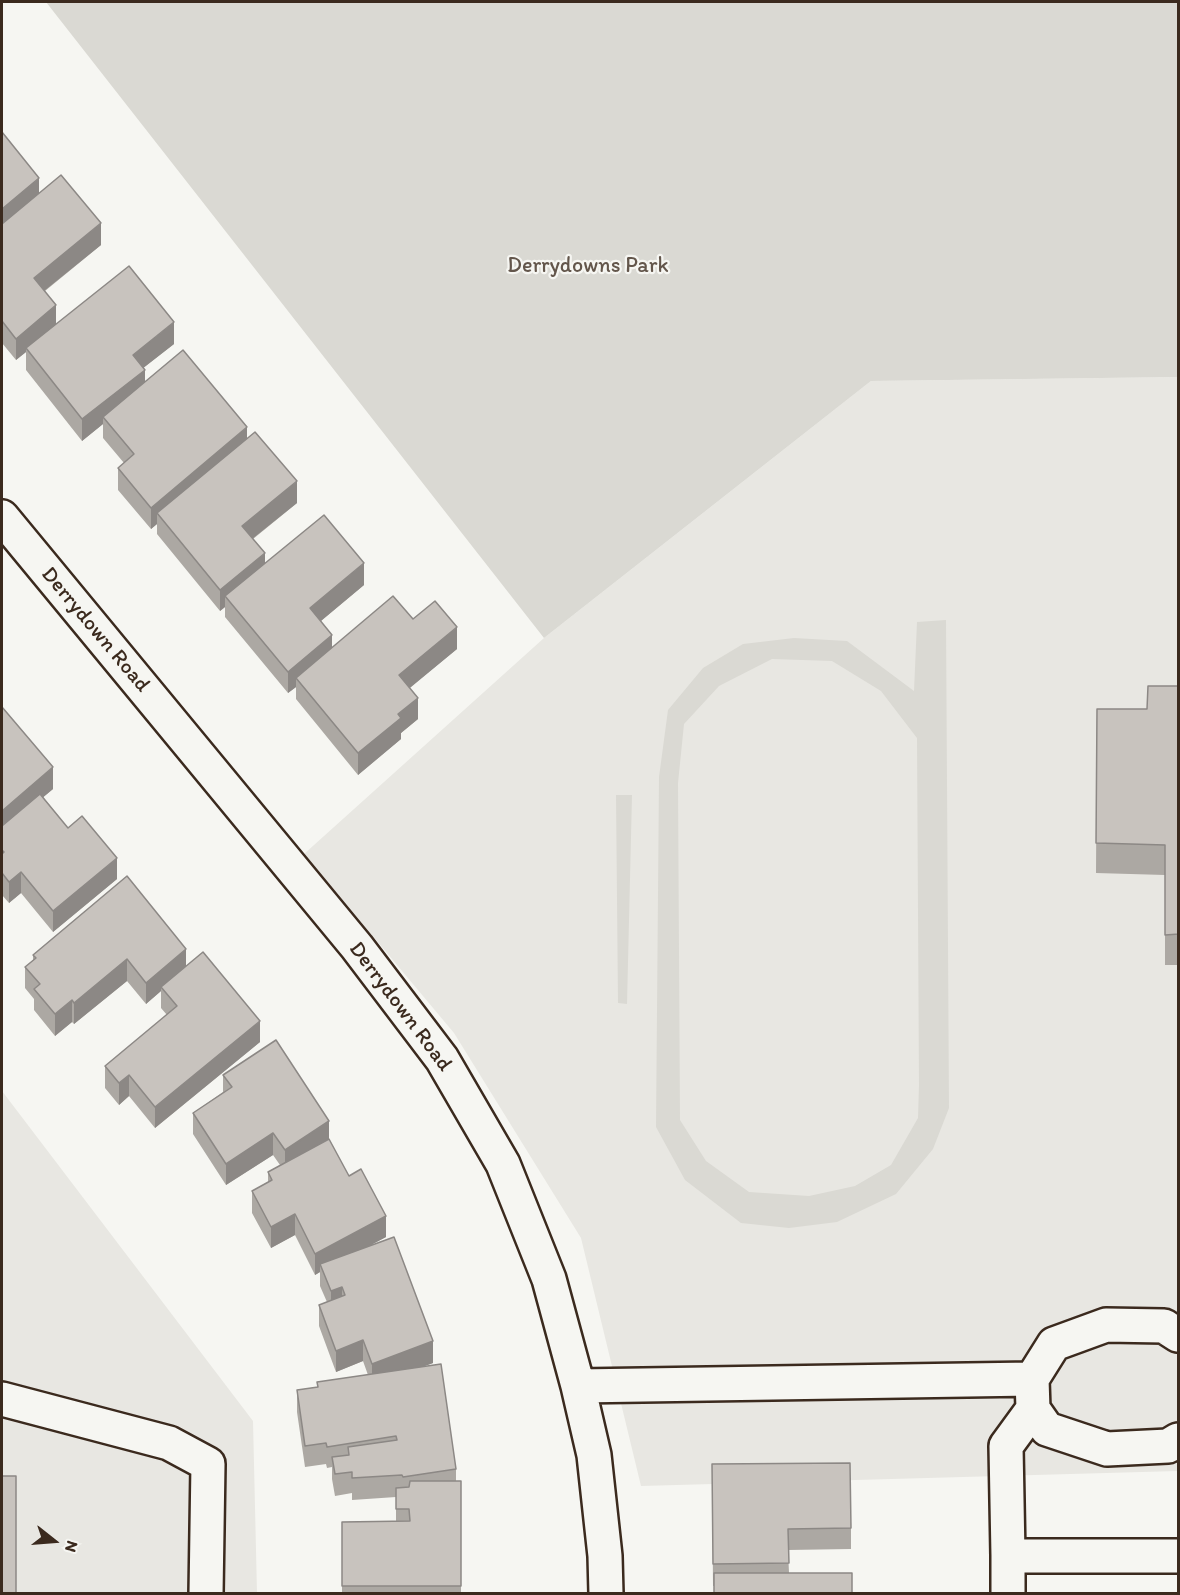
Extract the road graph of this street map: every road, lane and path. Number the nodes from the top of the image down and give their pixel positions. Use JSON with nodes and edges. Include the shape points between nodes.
{"nodes":[{"id":1,"x":2,"y":517,"type":"edge"},
{"id":2,"x":1179,"y":1335,"type":"edge"},
{"id":3,"x":578,"y":1386,"type":"junction"},
{"id":4,"x":1033,"y":1394,"type":"junction"},
{"id":5,"x":2,"y":1399,"type":"edge"},
{"id":6,"x":1179,"y":1440,"type":"edge"},
{"id":7,"x":1008,"y":1556,"type":"junction"},
{"id":8,"x":1179,"y":1556,"type":"edge"},
{"id":9,"x":206,"y":1593,"type":"edge"},
{"id":10,"x":606,"y":1593,"type":"edge"},
{"id":11,"x":1008,"y":1593,"type":"edge"}],
"edges":[{"from":1,"to":3,"type":"street","name":"Derrydown Road","via":[[357,947],[442,1059],[503,1164],[549,1280]]},
{"from":2,"to":4,"type":"street","via":[[1164,1326],[1106,1325],[1054,1344]]},
{"from":3,"to":4,"type":"street"},
{"from":3,"to":10,"type":"street","name":"Derrydown Road","via":[[594,1455]]},
{"from":4,"to":6,"type":"street","via":[[1047,1429],[1107,1449],[1168,1446]]},
{"from":4,"to":7,"type":"street","via":[[1006,1446]]},
{"from":5,"to":9,"type":"street","via":[[169,1443],[208,1464]]},
{"from":7,"to":8,"type":"street"},
{"from":7,"to":11,"type":"street"}]}
